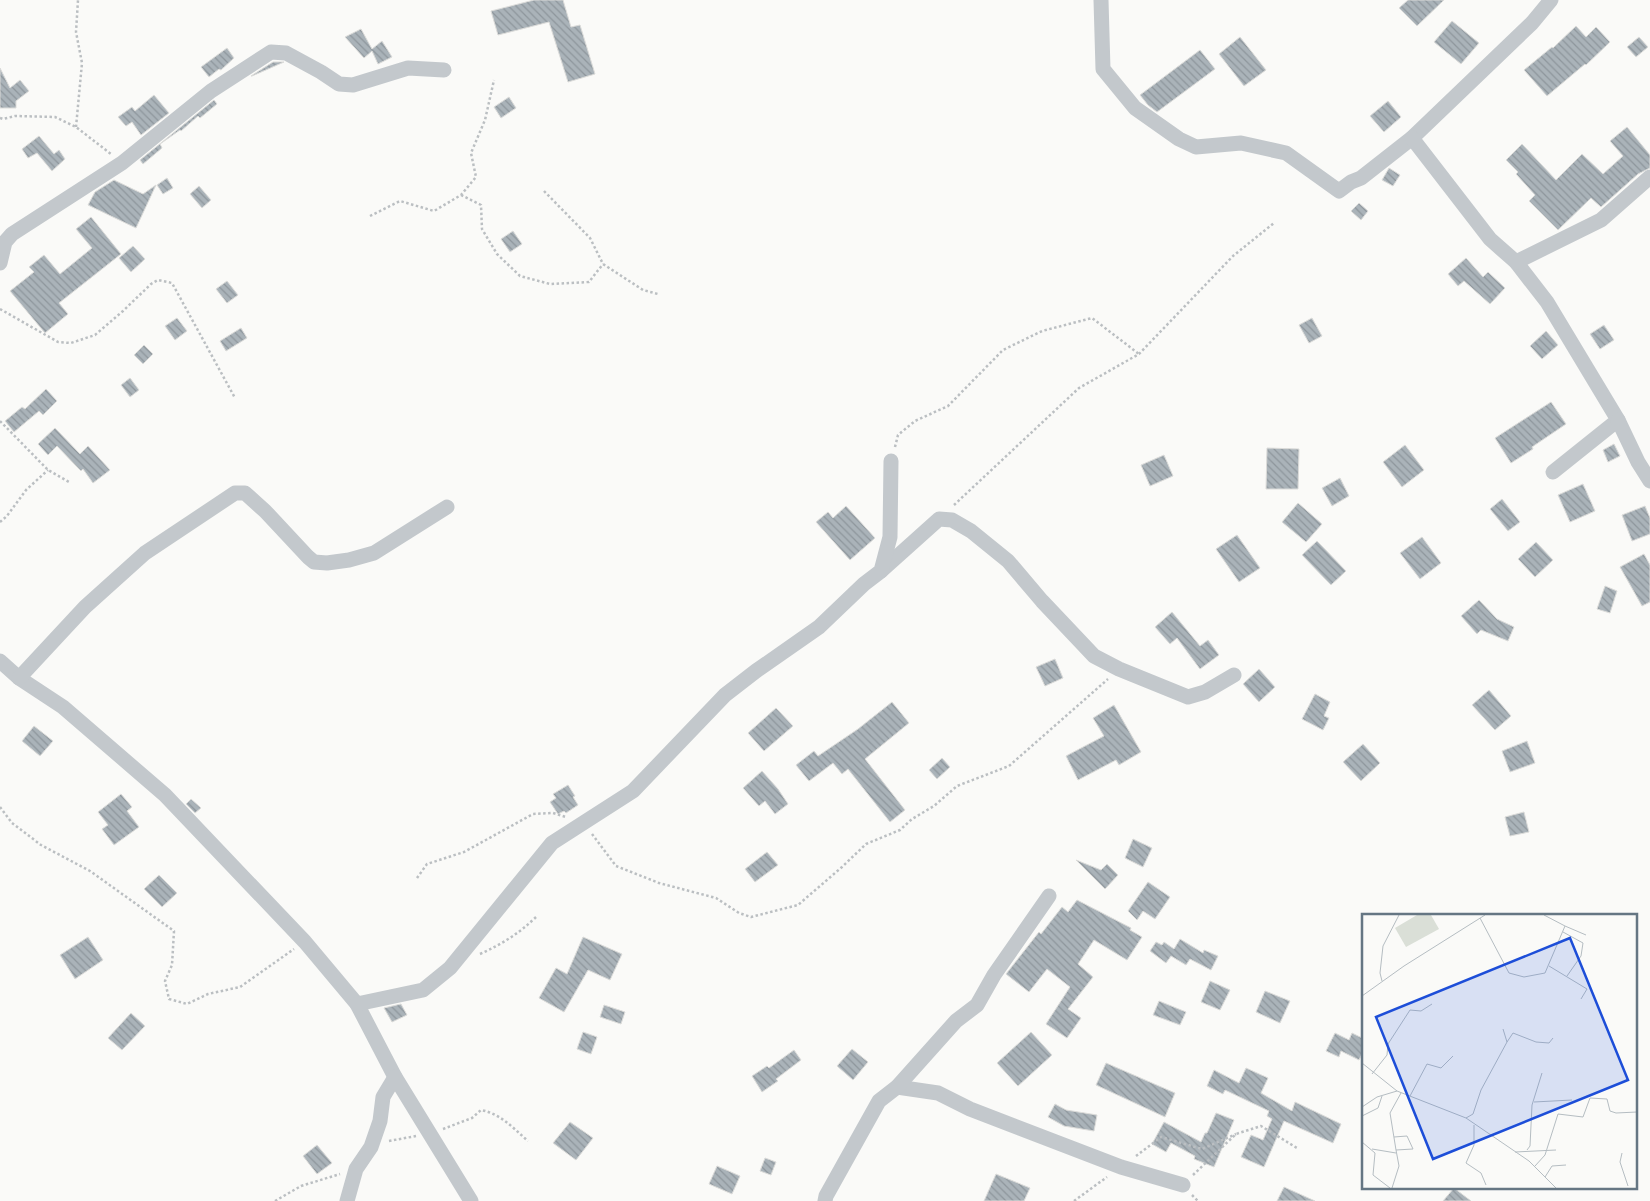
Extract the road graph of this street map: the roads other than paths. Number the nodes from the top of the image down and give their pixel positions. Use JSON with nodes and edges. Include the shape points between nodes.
{"nodes":[{"id":1,"x":1100,"y":0,"type":"edge"},
{"id":2,"x":1551,"y":0,"type":"edge"},
{"id":3,"x":444,"y":70,"type":"dead end"},
{"id":4,"x":1412,"y":138,"type":"junction"},
{"id":5,"x":1650,"y":177,"type":"edge"},
{"id":6,"x":1516,"y":262,"type":"junction"},
{"id":7,"x":0,"y":263,"type":"edge"},
{"id":8,"x":1618,"y":420,"type":"junction"},
{"id":9,"x":891,"y":461,"type":"road end"},
{"id":10,"x":1553,"y":472,"type":"dead end"},
{"id":11,"x":1650,"y":481,"type":"edge"},
{"id":12,"x":447,"y":507,"type":"dead end"},
{"id":13,"x":881,"y":571,"type":"junction"},
{"id":14,"x":0,"y":661,"type":"edge"},
{"id":15,"x":1234,"y":675,"type":"dead end"},
{"id":16,"x":19,"y":678,"type":"junction"},
{"id":17,"x":1049,"y":896,"type":"dead end"},
{"id":18,"x":357,"y":1004,"type":"junction"},
{"id":19,"x":395,"y":1077,"type":"junction"},
{"id":20,"x":897,"y":1087,"type":"junction"},
{"id":21,"x":1183,"y":1185,"type":"road end"},
{"id":22,"x":347,"y":1201,"type":"edge"},
{"id":23,"x":471,"y":1201,"type":"edge"},
{"id":24,"x":825,"y":1201,"type":"edge"}],
"edges":[{"from":1,"to":4,"type":"street","via":[[1104,69],[1135,108],[1196,147],[1241,144],[1286,153],[1338,190],[1361,178]]},
{"from":2,"to":4,"type":"street","via":[[1532,23]]},
{"from":3,"to":7,"type":"street","via":[[408,68],[346,86],[286,53],[271,52],[212,92],[122,163],[12,234],[5,242]]},
{"from":4,"to":6,"type":"street","via":[[1490,239]]},
{"from":5,"to":6,"type":"street","via":[[1601,220]]},
{"from":6,"to":8,"type":"street","via":[[1546,302]]},
{"from":8,"to":10,"type":"street"},
{"from":8,"to":11,"type":"street"},
{"from":9,"to":13,"type":"street","via":[[890,537]]},
{"from":12,"to":16,"type":"street","via":[[374,554],[327,563],[314,562],[245,493],[235,493],[145,553],[85,606]]},
{"from":13,"to":15,"type":"street","via":[[939,520],[952,520],[971,531],[1008,562],[1094,656],[1188,697],[1205,692]]},
{"from":13,"to":18,"type":"street","via":[[819,627],[725,695],[633,791],[552,843],[450,968],[423,990]]},
{"from":14,"to":16,"type":"street"},
{"from":16,"to":18,"type":"street","via":[[64,707],[165,795],[305,942]]},
{"from":17,"to":20,"type":"street","via":[[977,1005],[956,1021]]},
{"from":18,"to":19,"type":"street"},
{"from":19,"to":22,"type":"street","via":[[383,1097],[380,1122],[371,1147],[356,1170]]},
{"from":19,"to":23,"type":"street"},
{"from":20,"to":21,"type":"street","via":[[938,1093],[970,1109],[1121,1167]]},
{"from":20,"to":24,"type":"street","via":[[879,1101]]}]}
